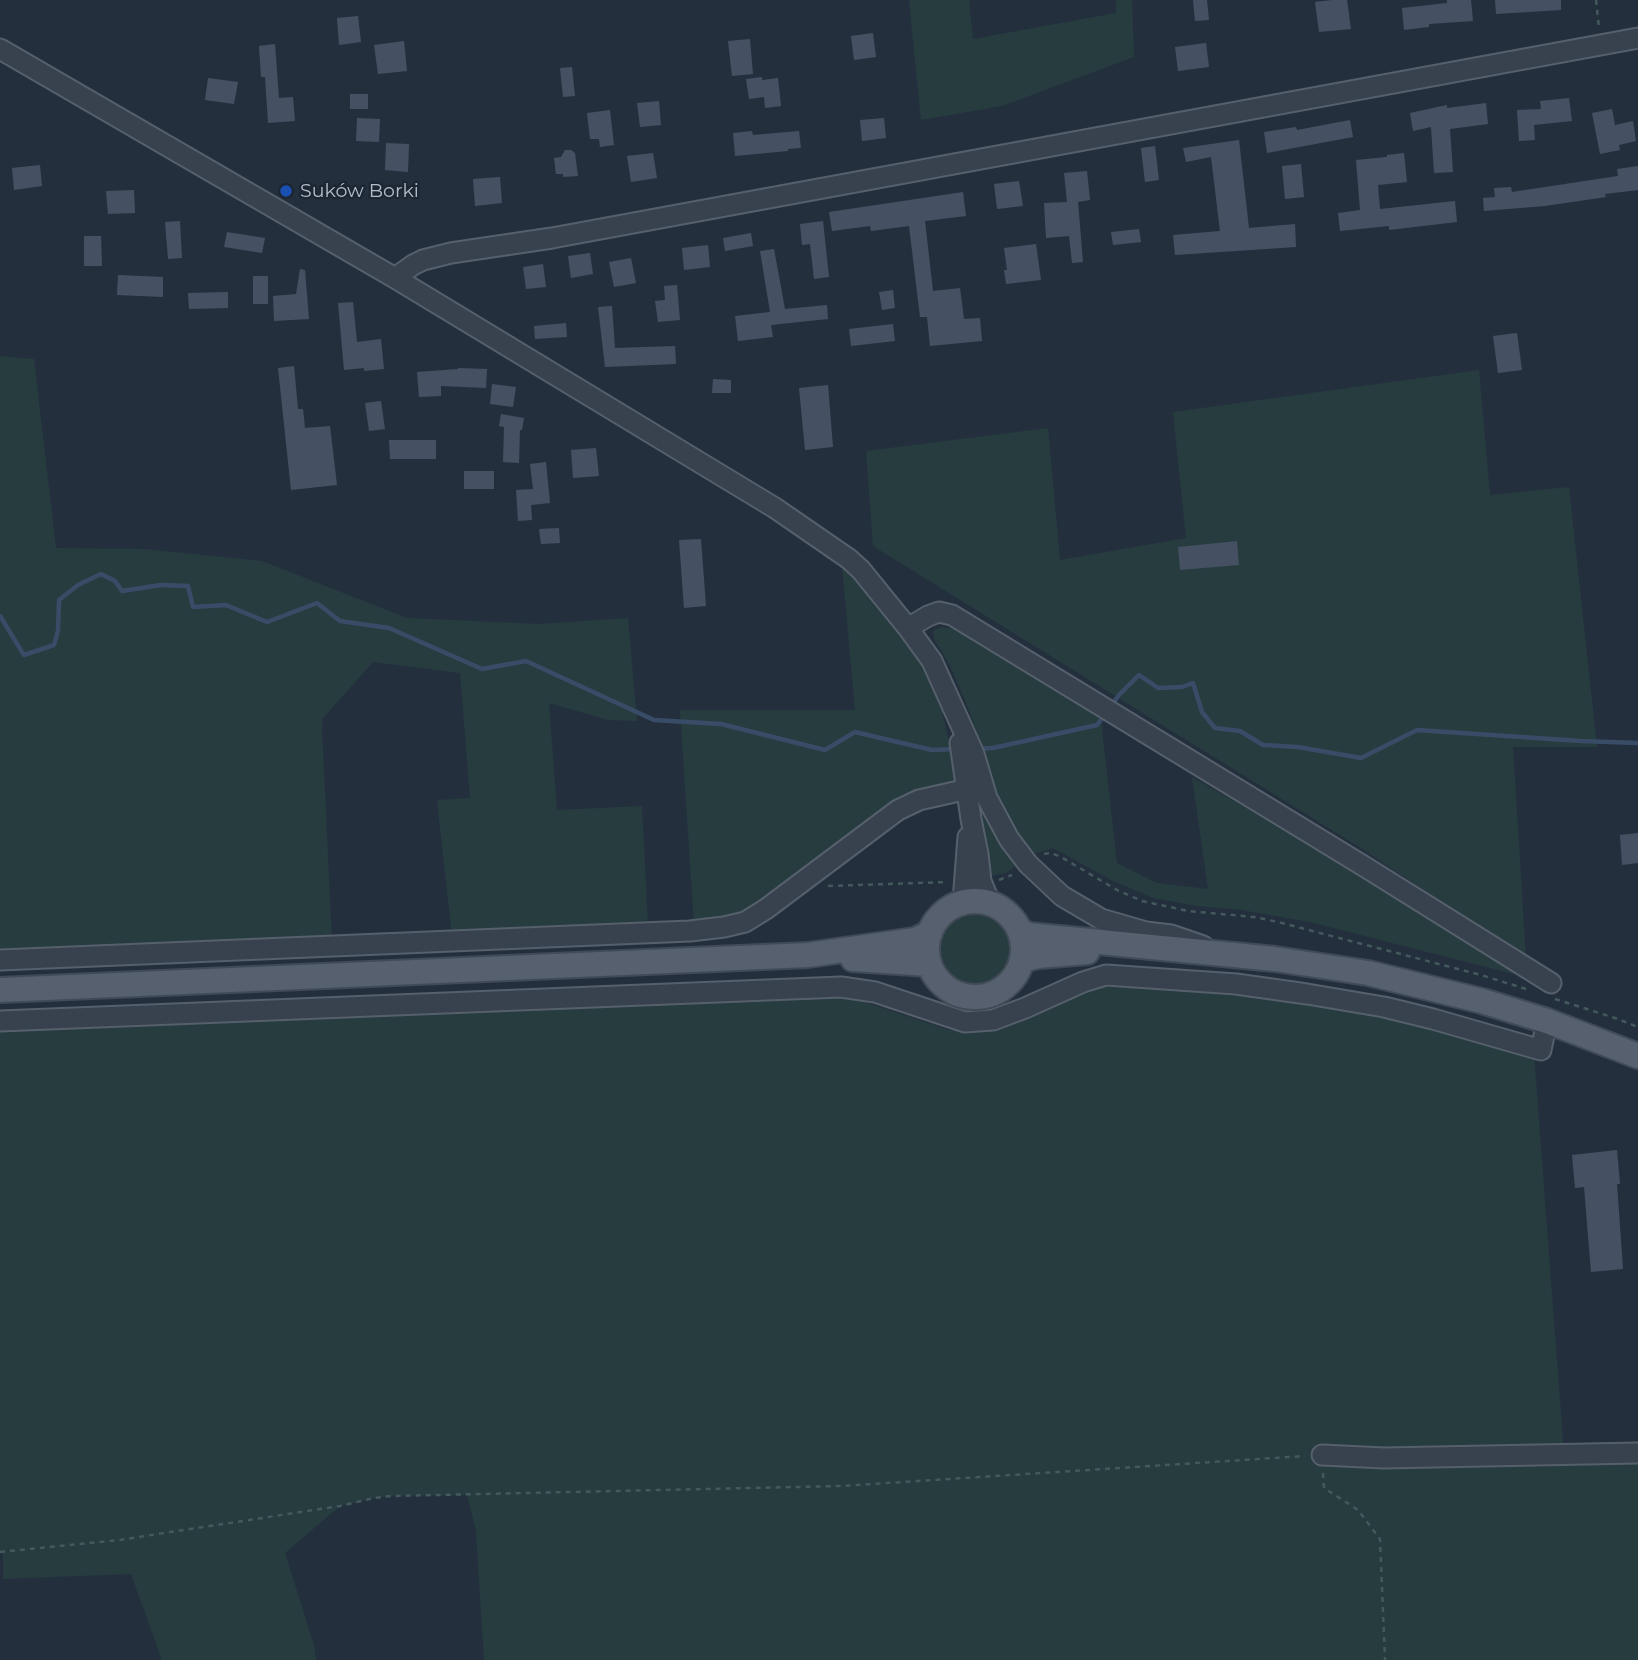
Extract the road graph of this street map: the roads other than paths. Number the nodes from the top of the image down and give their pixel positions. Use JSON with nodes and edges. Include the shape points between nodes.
{"nodes":[{"id":1,"x":1638,"y":38,"type":"edge"},
{"id":2,"x":0,"y":49,"type":"edge"},
{"id":3,"x":395,"y":278,"type":"junction"},
{"id":4,"x":908,"y":628,"type":"junction"},
{"id":5,"x":966,"y":750,"type":"junction"},
{"id":6,"x":968,"y":792,"type":"junction"},
{"id":7,"x":971,"y":819,"type":"junction"},
{"id":8,"x":989,"y":892,"type":"junction"},
{"id":9,"x":962,"y":902,"type":"junction"},
{"id":10,"x":1021,"y":932,"type":"junction"},
{"id":11,"x":930,"y":933,"type":"junction"},
{"id":12,"x":1146,"y":947,"type":"junction"},
{"id":13,"x":1221,"y":953,"type":"junction"},
{"id":14,"x":808,"y":955,"type":"junction"},
{"id":15,"x":0,"y":960,"type":"edge"},
{"id":16,"x":1022,"y":960,"type":"junction"},
{"id":17,"x":929,"y":964,"type":"junction"},
{"id":18,"x":0,"y":990,"type":"edge"},
{"id":19,"x":1551,"y":1001,"type":"junction"},
{"id":20,"x":0,"y":1021,"type":"edge"},
{"id":21,"x":1638,"y":1056,"type":"edge"},
{"id":22,"x":1638,"y":1453,"type":"edge"},
{"id":23,"x":1322,"y":1455,"type":"road end"}],
"edges":[{"from":1,"to":3,"type":"street","via":[[452,253],[423,260]]},
{"from":2,"to":3,"type":"street"},
{"from":3,"to":4,"type":"street","via":[[797,522],[861,570]]},
{"from":4,"to":5,"type":"street","via":[[932,661]]},
{"from":4,"to":19,"type":"street","via":[[939,612],[952,615],[1362,865]]},
{"from":5,"to":6,"type":"street"},
{"from":5,"to":13,"type":"street","via":[[1009,839],[1062,896],[1101,919],[1171,935]]},
{"from":6,"to":7,"type":"street"},
{"from":6,"to":15,"type":"street","via":[[919,800],[898,810],[766,909],[745,922],[724,927]]},
{"from":7,"to":8,"type":"street","via":[[981,881]]},
{"from":7,"to":9,"type":"street"},
{"from":8,"to":9,"type":"main road","via":[[976,901]]},
{"from":8,"to":10,"type":"main road"},
{"from":9,"to":11,"type":"main road","via":[[942,914]]},
{"from":10,"to":12,"type":"main road"},
{"from":10,"to":16,"type":"main road"},
{"from":11,"to":14,"type":"main road","via":[[915,940]]},
{"from":11,"to":17,"type":"main road"},
{"from":12,"to":13,"type":"main road"},
{"from":12,"to":16,"type":"main road"},
{"from":13,"to":19,"type":"main road","via":[[1368,973],[1482,1002]]},
{"from":14,"to":17,"type":"main road"},
{"from":14,"to":18,"type":"main road"},
{"from":16,"to":17,"type":"main road","via":[[1006,986],[977,997],[948,989]]},
{"from":19,"to":20,"type":"street","via":[[1541,1050],[1371,1005],[1236,985],[1106,975],[993,1020],[965,1022],[875,992],[841,987]]},
{"from":19,"to":21,"type":"main road"},
{"from":22,"to":23,"type":"street"}]}
